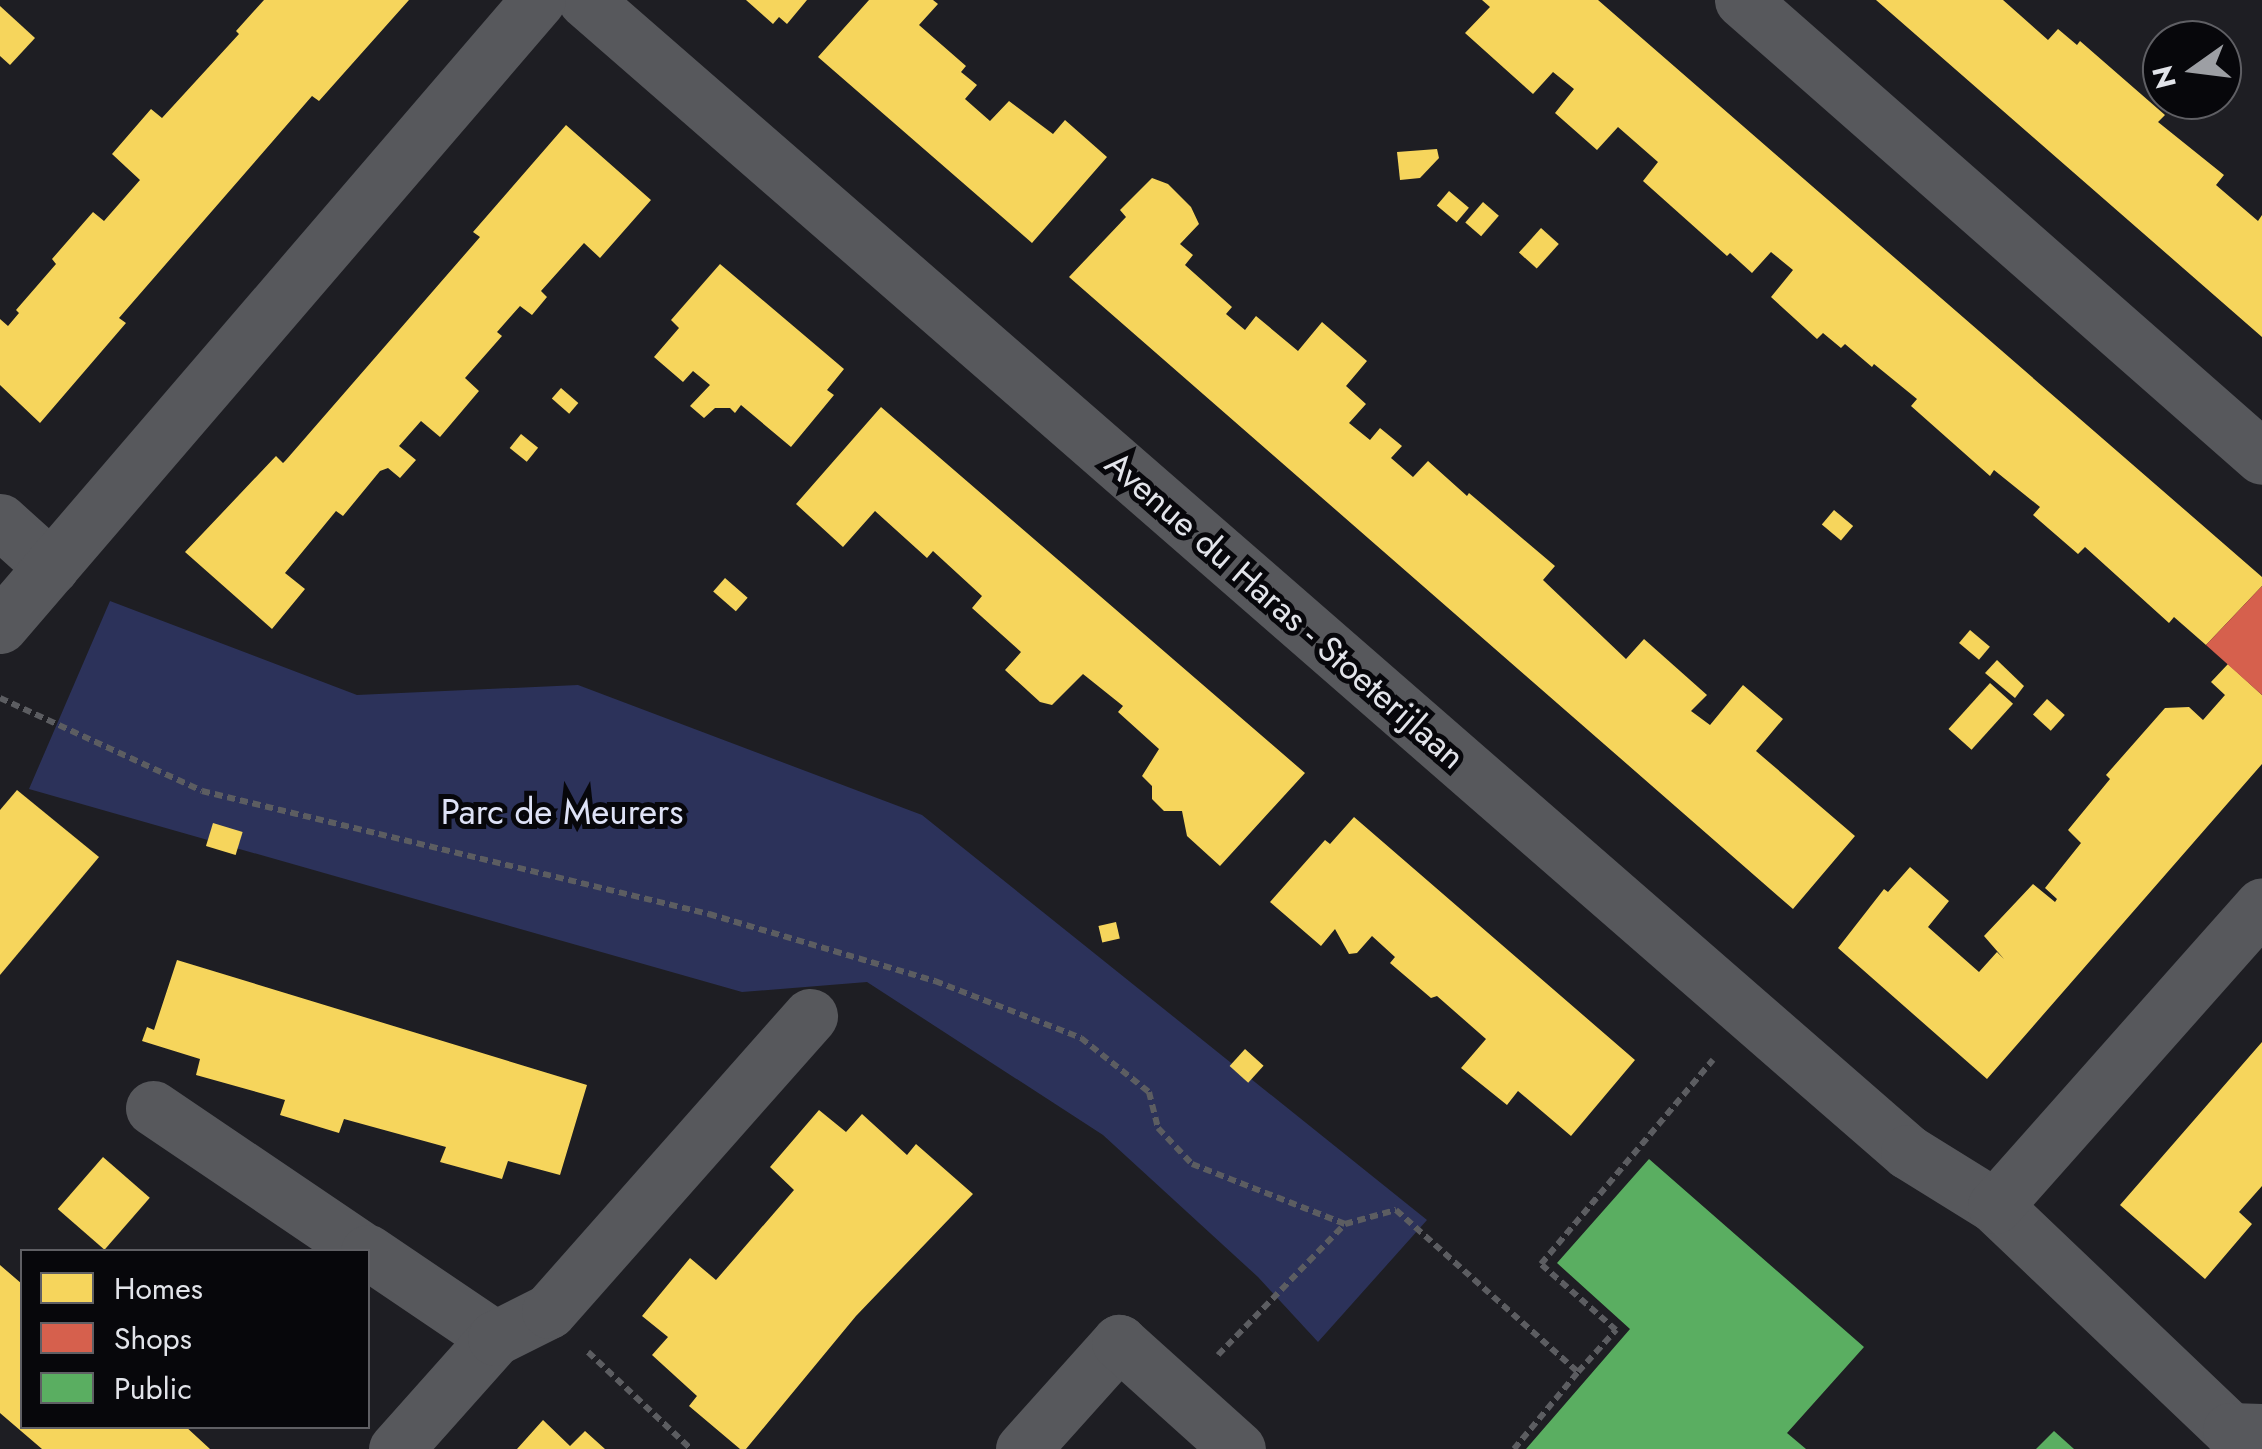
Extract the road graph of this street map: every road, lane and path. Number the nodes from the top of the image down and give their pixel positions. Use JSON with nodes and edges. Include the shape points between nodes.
{"nodes":[{"id":1,"x":538,"y":0,"type":"edge"},
{"id":2,"x":585,"y":0,"type":"edge"},
{"id":3,"x":1742,"y":0,"type":"edge"},
{"id":4,"x":2262,"y":457,"type":"edge"},
{"id":5,"x":0,"y":521,"type":"edge"},
{"id":6,"x":51,"y":567,"type":"junction"},
{"id":7,"x":0,"y":626,"type":"edge"},
{"id":8,"x":0,"y":698,"type":"edge"},
{"id":9,"x":2262,"y":906,"type":"edge"},
{"id":10,"x":810,"y":1016,"type":"dead end"},
{"id":11,"x":1751,"y":1016,"type":"junction"},
{"id":12,"x":153,"y":1108,"type":"dead end"},
{"id":13,"x":1994,"y":1206,"type":"junction"},
{"id":14,"x":1344,"y":1224,"type":"junction"},
{"id":15,"x":363,"y":1249,"type":"edge"},
{"id":16,"x":370,"y":1254,"type":"edge"},
{"id":17,"x":495,"y":1338,"type":"junction"},
{"id":18,"x":596,"y":1362,"type":"dead end"},
{"id":19,"x":1578,"y":1372,"type":"junction"},
{"id":20,"x":1179,"y":1396,"type":"junction"},
{"id":21,"x":2262,"y":1431,"type":"edge"},
{"id":22,"x":396,"y":1449,"type":"edge"},
{"id":23,"x":692,"y":1449,"type":"edge"},
{"id":24,"x":1023,"y":1449,"type":"edge"},
{"id":25,"x":1238,"y":1449,"type":"edge"},
{"id":26,"x":1514,"y":1449,"type":"edge"}],
"edges":[{"from":1,"to":6,"type":"street"},
{"from":2,"to":11,"type":"street","name":"Avenue du Haras - Stoeterijlaan"},
{"from":3,"to":4,"type":"street"},
{"from":5,"to":6,"type":"street"},
{"from":6,"to":7,"type":"street"},
{"from":8,"to":14,"type":"path","via":[[202,791],[709,914],[934,981],[1080,1038],[1149,1092],[1158,1128],[1192,1164]]},
{"from":9,"to":13,"type":"street"},
{"from":10,"to":17,"type":"street","via":[[549,1311]]},
{"from":11,"to":13,"type":"street","name":"Avenue du Haras - Stoeterijlaan","via":[[1908,1152]]},
{"from":11,"to":19,"type":"path","via":[[1541,1264],[1616,1330]]},
{"from":12,"to":15,"type":"street"},
{"from":13,"to":21,"type":"street","name":"Avenue du Haras - Stoeterijlaan","via":[[2230,1430]]},
{"from":14,"to":19,"type":"path","via":[[1396,1210]]},
{"from":14,"to":20,"type":"path"},
{"from":16,"to":17,"type":"street"},
{"from":17,"to":22,"type":"street"},
{"from":18,"to":23,"type":"path"},
{"from":19,"to":26,"type":"path"},
{"from":20,"to":24,"type":"street","via":[[1120,1342]]},
{"from":20,"to":25,"type":"street"}]}
